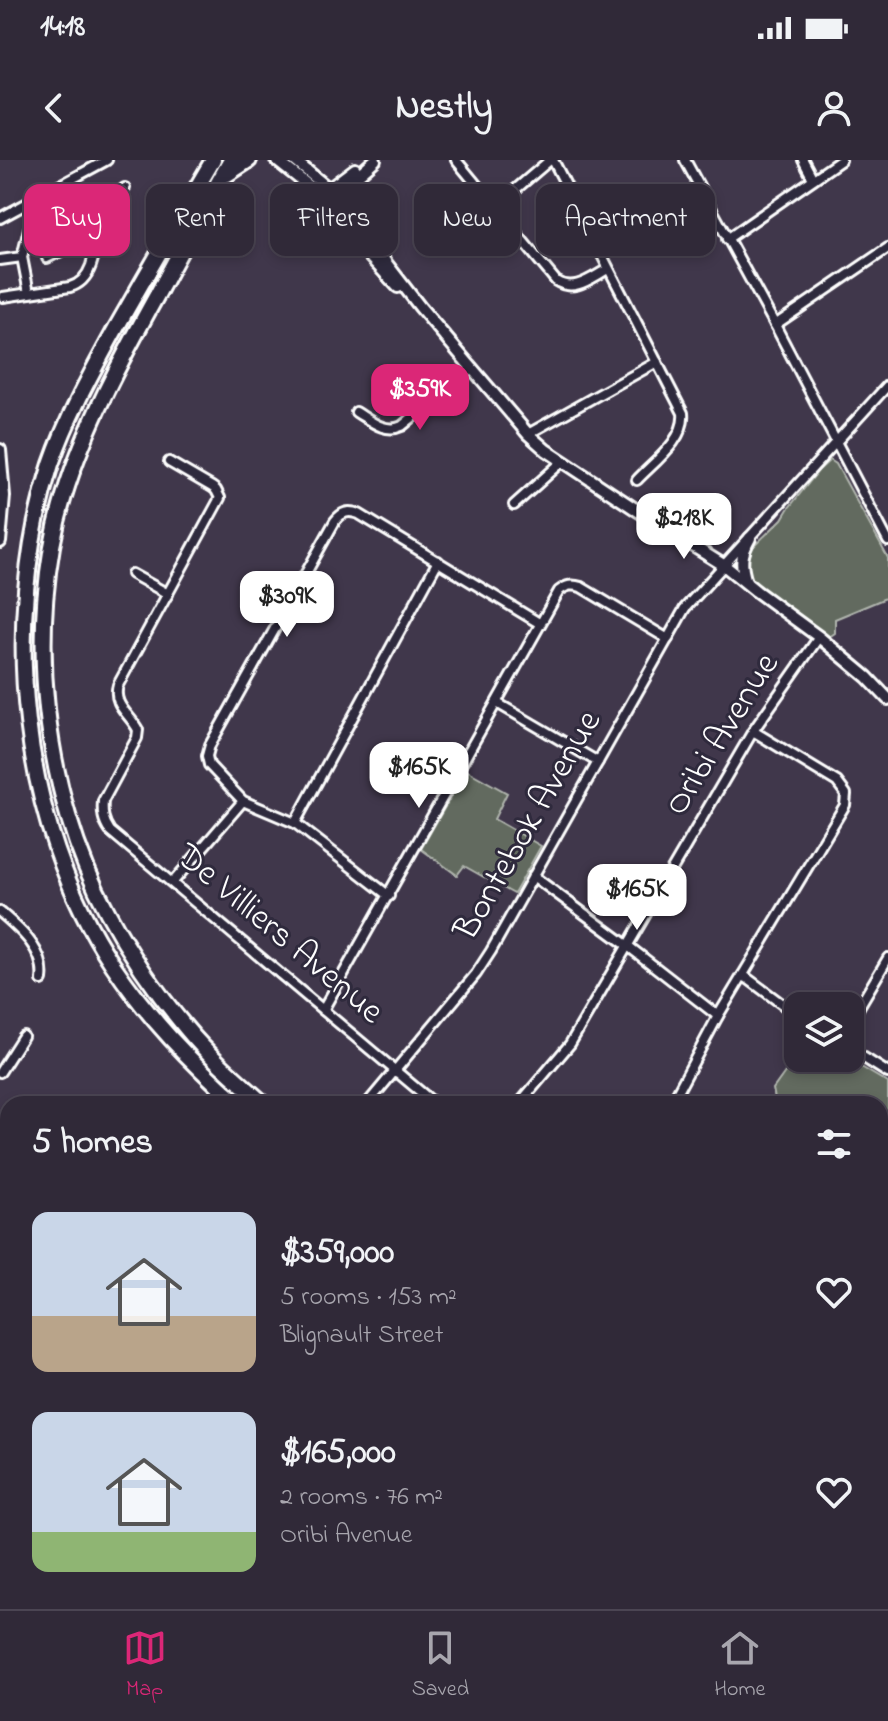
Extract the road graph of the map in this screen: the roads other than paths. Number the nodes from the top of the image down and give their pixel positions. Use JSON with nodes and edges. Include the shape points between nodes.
{"nodes":[{"id":1,"x":107,"y":160,"type":"edge"},
{"id":2,"x":205,"y":160,"type":"edge"},
{"id":3,"x":213,"y":160,"type":"edge"},
{"id":4,"x":231,"y":160,"type":"edge"},
{"id":5,"x":249,"y":160,"type":"edge"},
{"id":6,"x":276,"y":160,"type":"edge"},
{"id":7,"x":294,"y":160,"type":"edge"},
{"id":8,"x":365,"y":160,"type":"edge"},
{"id":9,"x":375,"y":160,"type":"edge"},
{"id":10,"x":456,"y":160,"type":"edge"},
{"id":11,"x":551,"y":160,"type":"edge"},
{"id":12,"x":685,"y":160,"type":"edge"},
{"id":13,"x":803,"y":160,"type":"edge"},
{"id":14,"x":841,"y":160,"type":"edge"},
{"id":15,"x":813,"y":179,"type":"junction"},
{"id":16,"x":63,"y":184,"type":"edge"},
{"id":17,"x":193,"y":184,"type":"edge"},
{"id":18,"x":199,"y":184,"type":"edge"},
{"id":19,"x":217,"y":184,"type":"joint"},
{"id":20,"x":310,"y":184,"type":"edge"},
{"id":21,"x":316,"y":184,"type":"edge"},
{"id":22,"x":340,"y":184,"type":"edge"},
{"id":23,"x":343,"y":184,"type":"edge"},
{"id":24,"x":476,"y":184,"type":"edge"},
{"id":25,"x":520,"y":186,"type":"edge"},
{"id":26,"x":24,"y":205,"type":"edge"},
{"id":27,"x":0,"y":218,"type":"edge"},
{"id":28,"x":520,"y":237,"type":"edge"},
{"id":29,"x":727,"y":239,"type":"junction"},
{"id":30,"x":888,"y":248,"type":"edge"},
{"id":31,"x":24,"y":249,"type":"edge"},
{"id":32,"x":51,"y":256,"type":"edge"},
{"id":33,"x":94,"y":256,"type":"edge"},
{"id":34,"x":156,"y":256,"type":"edge"},
{"id":35,"x":178,"y":256,"type":"edge"},
{"id":36,"x":372,"y":256,"type":"edge"},
{"id":37,"x":22,"y":257,"type":"junction"},
{"id":38,"x":47,"y":258,"type":"dead end"},
{"id":39,"x":0,"y":260,"type":"edge"},
{"id":40,"x":608,"y":269,"type":"junction"},
{"id":41,"x":29,"y":293,"type":"junction"},
{"id":42,"x":3,"y":297,"type":"dead end"},
{"id":43,"x":775,"y":325,"type":"junction"},
{"id":44,"x":657,"y":362,"type":"junction"},
{"id":45,"x":471,"y":369,"type":"junction"},
{"id":46,"x":888,"y":385,"type":"edge"},
{"id":47,"x":356,"y":412,"type":"dead end"},
{"id":48,"x":528,"y":434,"type":"junction"},
{"id":49,"x":836,"y":444,"type":"junction"},
{"id":50,"x":0,"y":450,"type":"edge"},
{"id":51,"x":563,"y":461,"type":"junction"},
{"id":52,"x":169,"y":462,"type":"dead end"},
{"id":53,"x":637,"y":480,"type":"dead end"},
{"id":54,"x":514,"y":505,"type":"dead end"},
{"id":55,"x":750,"y":538,"type":"junction"},
{"id":56,"x":888,"y":541,"type":"edge"},
{"id":57,"x":0,"y":542,"type":"edge"},
{"id":58,"x":438,"y":561,"type":"junction"},
{"id":59,"x":725,"y":566,"type":"junction"},
{"id":60,"x":132,"y":574,"type":"dead end"},
{"id":61,"x":748,"y":584,"type":"junction"},
{"id":62,"x":168,"y":594,"type":"junction"},
{"id":63,"x":539,"y":623,"type":"junction"},
{"id":64,"x":819,"y":637,"type":"junction"},
{"id":65,"x":668,"y":639,"type":"junction"},
{"id":66,"x":888,"y":699,"type":"edge"},
{"id":67,"x":497,"y":703,"type":"junction"},
{"id":68,"x":753,"y":731,"type":"junction"},
{"id":69,"x":598,"y":762,"type":"junction"},
{"id":70,"x":243,"y":801,"type":"junction"},
{"id":71,"x":295,"y":823,"type":"junction"},
{"id":72,"x":533,"y":876,"type":"junction"},
{"id":73,"x":173,"y":882,"type":"junction"},
{"id":74,"x":389,"y":896,"type":"junction"},
{"id":75,"x":0,"y":912,"type":"edge"},
{"id":76,"x":628,"y":946,"type":"junction"},
{"id":77,"x":888,"y":958,"type":"edge"},
{"id":78,"x":743,"y":975,"type":"junction"},
{"id":79,"x":42,"y":980,"type":"dead end"},
{"id":80,"x":864,"y":998,"type":"edge"},
{"id":81,"x":784,"y":1006,"type":"edge"},
{"id":82,"x":323,"y":1010,"type":"junction"},
{"id":83,"x":718,"y":1016,"type":"junction"},
{"id":84,"x":23,"y":1036,"type":"dead end"},
{"id":85,"x":864,"y":1058,"type":"edge"},
{"id":86,"x":396,"y":1071,"type":"junction"},
{"id":87,"x":0,"y":1072,"type":"edge"},
{"id":88,"x":888,"y":1073,"type":"edge"},
{"id":89,"x":229,"y":1096,"type":"edge"},
{"id":90,"x":255,"y":1096,"type":"edge"},
{"id":91,"x":374,"y":1096,"type":"edge"},
{"id":92,"x":426,"y":1096,"type":"edge"},
{"id":93,"x":526,"y":1096,"type":"edge"},
{"id":94,"x":675,"y":1096,"type":"edge"}],
"edges":[{"from":1,"to":16,"type":"street"},
{"from":2,"to":17,"type":"main road"},
{"from":3,"to":18,"type":"main road"},
{"from":4,"to":19,"type":"main road"},
{"from":5,"to":19,"type":"main road"},
{"from":6,"to":20,"type":"street"},
{"from":7,"to":21,"type":"street"},
{"from":8,"to":22,"type":"street"},
{"from":9,"to":23,"type":"street"},
{"from":10,"to":24,"type":"street"},
{"from":11,"to":25,"type":"street"},
{"from":11,"to":40,"type":"street"},
{"from":12,"to":29,"type":"street"},
{"from":13,"to":15,"type":"street"},
{"from":14,"to":15,"type":"street"},
{"from":15,"to":29,"type":"street"},
{"from":26,"to":27,"type":"street"},
{"from":28,"to":40,"type":"street","via":[[562,285],[579,285]]},
{"from":29,"to":43,"type":"street"},
{"from":30,"to":43,"type":"street"},
{"from":31,"to":37,"type":"street"},
{"from":32,"to":38,"type":"street"},
{"from":33,"to":41,"type":"street","via":[[79,284]]},
{"from":34,"to":89,"type":"main road","via":[[83,391],[39,508],[23,641],[26,711],[49,824],[87,921],[141,1005]]},
{"from":35,"to":90,"type":"main road","via":[[95,413],[64,497],[46,585],[48,720],[68,815],[106,911],[188,1030]]},
{"from":36,"to":45,"type":"street"},
{"from":37,"to":39,"type":"street"},
{"from":37,"to":41,"type":"street"},
{"from":40,"to":44,"type":"street"},
{"from":41,"to":42,"type":"street"},
{"from":43,"to":49,"type":"street"},
{"from":44,"to":48,"type":"street"},
{"from":44,"to":53,"type":"street","via":[[683,413],[682,429]]},
{"from":45,"to":47,"type":"street","via":[[394,429]]},
{"from":45,"to":48,"type":"street"},
{"from":46,"to":49,"type":"street","name":"Bontebok Avenue"},
{"from":48,"to":51,"type":"street"},
{"from":49,"to":55,"type":"street","name":"Bontebok Avenue"},
{"from":49,"to":56,"type":"street"},
{"from":50,"to":57,"type":"street"},
{"from":51,"to":54,"type":"street"},
{"from":51,"to":59,"type":"street"},
{"from":52,"to":62,"type":"street","via":[[216,490],[220,498]]},
{"from":55,"to":59,"type":"street","name":"Bontebok Avenue"},
{"from":55,"to":61,"type":"street","via":[[741,558]]},
{"from":58,"to":63,"type":"street"},
{"from":58,"to":70,"type":"street","via":[[359,514],[345,512],[335,521],[210,745],[209,765]]},
{"from":58,"to":71,"type":"street"},
{"from":59,"to":61,"type":"street"},
{"from":59,"to":65,"type":"street","name":"Bontebok Avenue","via":[[692,599]]},
{"from":60,"to":62,"type":"street"},
{"from":61,"to":64,"type":"street"},
{"from":62,"to":73,"type":"street","name":"De Villiers Avenue","via":[[115,694],[138,730],[102,812],[110,831]]},
{"from":63,"to":65,"type":"street","via":[[559,591],[573,584]]},
{"from":63,"to":67,"type":"street"},
{"from":64,"to":66,"type":"street"},
{"from":64,"to":68,"type":"street","name":"Oribi Avenue"},
{"from":65,"to":69,"type":"street","name":"Bontebok Avenue"},
{"from":67,"to":69,"type":"street"},
{"from":67,"to":74,"type":"street"},
{"from":68,"to":76,"type":"street","name":"Oribi Avenue"},
{"from":68,"to":78,"type":"street","via":[[837,782],[846,799]]},
{"from":69,"to":72,"type":"street","name":"Bontebok Avenue"},
{"from":70,"to":71,"type":"street"},
{"from":70,"to":73,"type":"street"},
{"from":71,"to":74,"type":"street"},
{"from":72,"to":76,"type":"street"},
{"from":72,"to":86,"type":"street","name":"Bontebok Avenue","via":[[484,962]]},
{"from":73,"to":82,"type":"street","name":"De Villiers Avenue"},
{"from":74,"to":82,"type":"street"},
{"from":75,"to":79,"type":"street","via":[[28,938],[42,966]]},
{"from":76,"to":83,"type":"street"},
{"from":76,"to":93,"type":"street","name":"Oribi Avenue","via":[[570,1044]]},
{"from":77,"to":80,"type":"street"},
{"from":78,"to":81,"type":"street"},
{"from":78,"to":83,"type":"street"},
{"from":82,"to":86,"type":"street","name":"De Villiers Avenue"},
{"from":83,"to":94,"type":"street"},
{"from":84,"to":87,"type":"street"},
{"from":85,"to":88,"type":"street"},
{"from":86,"to":91,"type":"street","name":"Bontebok Avenue"},
{"from":86,"to":92,"type":"street","name":"De Villiers Avenue"}]}
